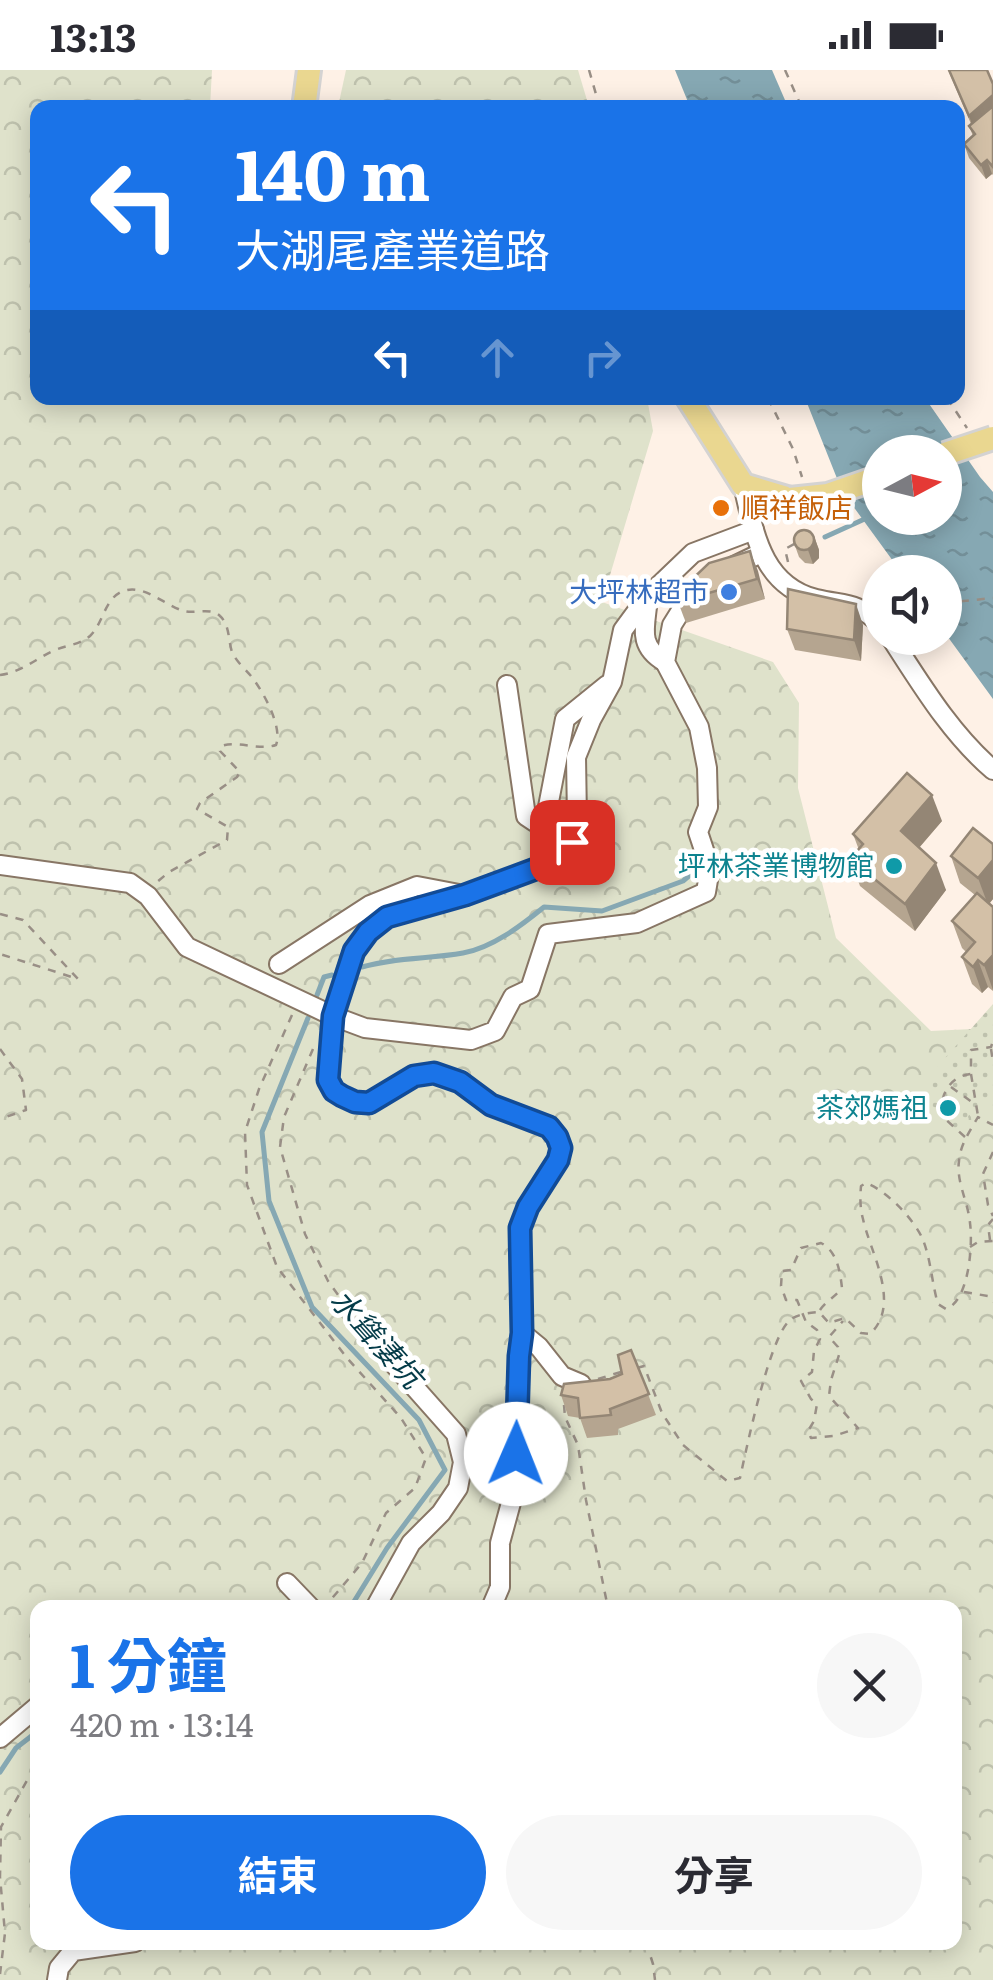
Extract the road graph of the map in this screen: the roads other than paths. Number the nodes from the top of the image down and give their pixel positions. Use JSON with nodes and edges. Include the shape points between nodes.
{"nodes":[{"id":1,"x":309,"y":70,"type":"edge"},
{"id":2,"x":305,"y":100,"type":"edge"},
{"id":3,"x":692,"y":405,"type":"edge"},
{"id":4,"x":993,"y":438,"type":"edge"},
{"id":5,"x":962,"y":448,"type":"edge"},
{"id":6,"x":862,"y":484,"type":"edge"},
{"id":7,"x":742,"y":485,"type":"junction"},
{"id":8,"x":754,"y":530,"type":"junction"},
{"id":9,"x":761,"y":553,"type":"junction"},
{"id":10,"x":648,"y":596,"type":"junction"},
{"id":11,"x":862,"y":609,"type":"edge"},
{"id":12,"x":902,"y":655,"type":"edge"},
{"id":13,"x":665,"y":662,"type":"junction"},
{"id":14,"x":612,"y":682,"type":"junction"},
{"id":15,"x":507,"y":685,"type":"dead end"},
{"id":16,"x":993,"y":770,"type":"edge"},
{"id":17,"x":0,"y":865,"type":"edge"},
{"id":18,"x":465,"y":895,"type":"junction"},
{"id":19,"x":279,"y":964,"type":"dead end"},
{"id":20,"x":333,"y":1016,"type":"junction"},
{"id":21,"x":522,"y":1333,"type":"junction"},
{"id":22,"x":388,"y":1359,"type":"road end"},
{"id":23,"x":581,"y":1384,"type":"edge"},
{"id":24,"x":287,"y":1583,"type":"dead end"},
{"id":25,"x":303,"y":1600,"type":"edge"},
{"id":26,"x":380,"y":1600,"type":"edge"},
{"id":27,"x":494,"y":1600,"type":"edge"},
{"id":28,"x":30,"y":1713,"type":"edge"},
{"id":29,"x":0,"y":1738,"type":"edge"},
{"id":30,"x":86,"y":1950,"type":"edge"},
{"id":31,"x":57,"y":1980,"type":"edge"}],
"edges":[{"from":1,"to":2,"type":"main road"},
{"from":3,"to":7,"type":"main road"},
{"from":4,"to":5,"type":"main road","bridge":true},
{"from":6,"to":7,"type":"main road","bridge":true,"via":[[790,500]]},
{"from":7,"to":8,"type":"street"},
{"from":8,"to":9,"type":"street"},
{"from":8,"to":10,"type":"street","via":[[693,552]]},
{"from":9,"to":11,"type":"street","via":[[782,582],[813,598]]},
{"from":9,"to":13,"type":"street","via":[[693,591],[672,625]]},
{"from":10,"to":13,"type":"street","via":[[645,640],[650,653]]},
{"from":10,"to":14,"type":"street","via":[[623,630]]},
{"from":12,"to":16,"type":"street","via":[[939,712]]},
{"from":13,"to":20,"type":"street","via":[[699,727],[707,768],[708,807],[698,832],[710,868],[706,892],[637,923],[548,934],[530,989],[513,997],[495,1031],[471,1040],[366,1028]]},
{"from":14,"to":15,"type":"street","via":[[564,719],[547,812],[535,822],[526,816]]},
{"from":14,"to":18,"type":"street","via":[[576,757],[572,842],[554,862]]},
{"from":17,"to":20,"type":"street","via":[[130,883],[187,946]]},
{"from":18,"to":19,"type":"street","via":[[417,886],[370,904]]},
{"from":18,"to":20,"type":"street","via":[[387,917],[368,932],[354,951]]},
{"from":20,"to":21,"type":"street","via":[[328,1080],[342,1096],[369,1103],[414,1076],[434,1073],[549,1127],[557,1137],[558,1160],[520,1228]]},
{"from":21,"to":23,"type":"street","via":[[562,1376]]},
{"from":21,"to":27,"type":"street","via":[[515,1488]]},
{"from":22,"to":26,"type":"street","via":[[456,1434],[463,1462],[458,1488],[411,1544]]},
{"from":24,"to":25,"type":"street"},
{"from":28,"to":29,"type":"street"},
{"from":30,"to":31,"type":"street","via":[[74,1952]]}]}
